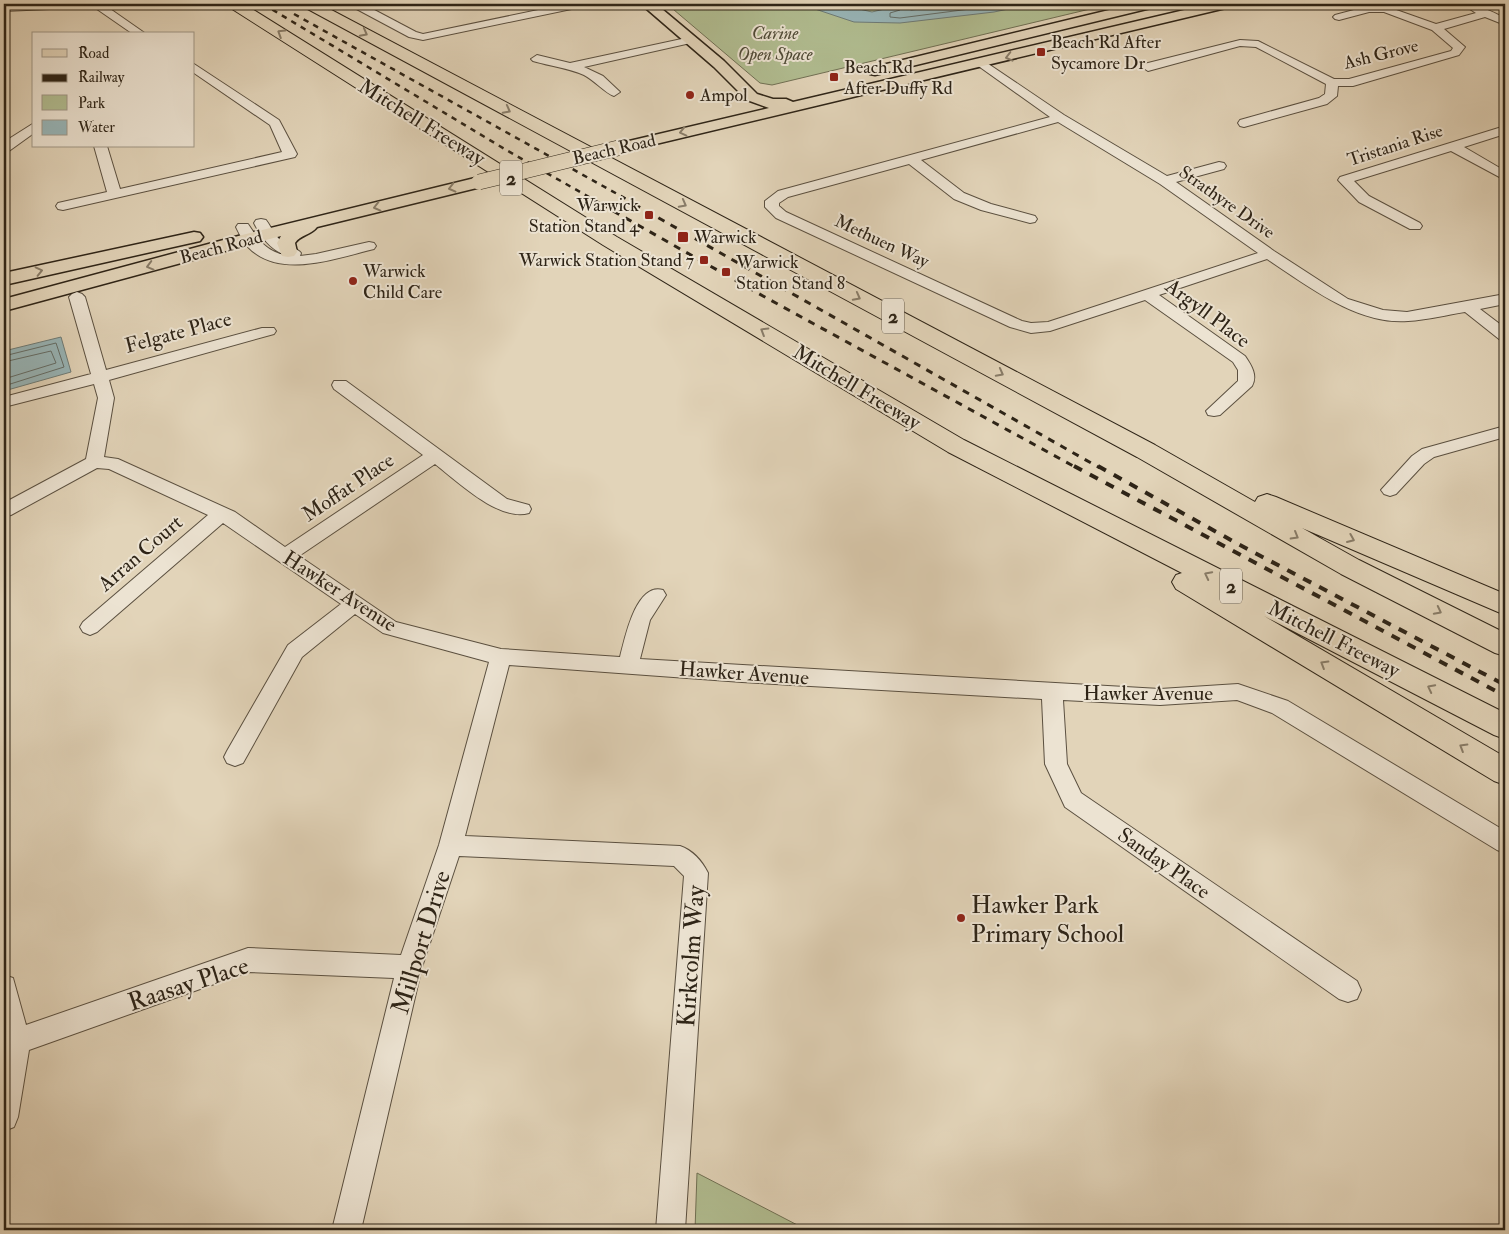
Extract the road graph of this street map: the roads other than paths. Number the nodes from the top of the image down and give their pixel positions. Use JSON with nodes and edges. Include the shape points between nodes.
{"nodes":[{"id":1,"x":234,"y":4,"type":"edge"},
{"id":2,"x":309,"y":4,"type":"edge"},
{"id":3,"x":355,"y":4,"type":"edge"},
{"id":4,"x":508,"y":4,"type":"edge"},
{"id":5,"x":581,"y":4,"type":"edge"},
{"id":6,"x":648,"y":4,"type":"edge"},
{"id":7,"x":1150,"y":4,"type":"edge"},
{"id":8,"x":1226,"y":4,"type":"edge"},
{"id":9,"x":1467,"y":4,"type":"edge"},
{"id":10,"x":4,"y":8,"type":"edge"},
{"id":11,"x":1487,"y":13,"type":"junction"},
{"id":12,"x":520,"y":16,"type":"junction"},
{"id":13,"x":1339,"y":17,"type":"dead end"},
{"id":14,"x":1505,"y":22,"type":"edge"},
{"id":15,"x":1436,"y":28,"type":"junction"},
{"id":16,"x":138,"y":32,"type":"edge"},
{"id":17,"x":691,"y":40,"type":"junction"},
{"id":18,"x":536,"y":59,"type":"dead end"},
{"id":19,"x":981,"y":64,"type":"junction"},
{"id":20,"x":571,"y":66,"type":"junction"},
{"id":21,"x":1148,"y":67,"type":"dead end"},
{"id":22,"x":726,"y":68,"type":"junction"},
{"id":23,"x":195,"y":69,"type":"edge"},
{"id":24,"x":864,"y":74,"type":"dead end"},
{"id":25,"x":1332,"y":82,"type":"junction"},
{"id":26,"x":886,"y":85,"type":"junction"},
{"id":27,"x":809,"y":88,"type":"dead end"},
{"id":28,"x":614,"y":92,"type":"dead end"},
{"id":29,"x":782,"y":96,"type":"junction"},
{"id":30,"x":761,"y":101,"type":"junction"},
{"id":31,"x":683,"y":117,"type":"dead end"},
{"id":32,"x":1060,"y":118,"type":"junction"},
{"id":33,"x":731,"y":121,"type":"junction"},
{"id":34,"x":1244,"y":124,"type":"dead end"},
{"id":35,"x":32,"y":129,"type":"edge"},
{"id":36,"x":642,"y":130,"type":"junction"},
{"id":37,"x":1505,"y":130,"type":"edge"},
{"id":38,"x":1452,"y":146,"type":"junction"},
{"id":39,"x":4,"y":148,"type":"edge"},
{"id":40,"x":101,"y":148,"type":"edge"},
{"id":41,"x":911,"y":159,"type":"junction"},
{"id":42,"x":1219,"y":166,"type":"dead end"},
{"id":43,"x":1505,"y":176,"type":"edge"},
{"id":44,"x":472,"y":177,"type":"junction"},
{"id":45,"x":1165,"y":181,"type":"junction"},
{"id":46,"x":114,"y":194,"type":"junction"},
{"id":47,"x":63,"y":206,"type":"dead end"},
{"id":48,"x":1030,"y":219,"type":"dead end"},
{"id":49,"x":322,"y":220,"type":"junction"},
{"id":50,"x":1415,"y":226,"type":"dead end"},
{"id":51,"x":254,"y":231,"type":"junction"},
{"id":52,"x":369,"y":246,"type":"dead end"},
{"id":53,"x":338,"y":248,"type":"dead end"},
{"id":54,"x":288,"y":252,"type":"junction"},
{"id":55,"x":1269,"y":254,"type":"junction"},
{"id":56,"x":4,"y":279,"type":"edge"},
{"id":57,"x":1147,"y":294,"type":"junction"},
{"id":58,"x":77,"y":297,"type":"dead end"},
{"id":59,"x":1505,"y":299,"type":"edge"},
{"id":60,"x":4,"y":304,"type":"edge"},
{"id":61,"x":1468,"y":307,"type":"junction"},
{"id":62,"x":268,"y":331,"type":"dead end"},
{"id":63,"x":1505,"y":336,"type":"edge"},
{"id":64,"x":100,"y":377,"type":"junction"},
{"id":65,"x":340,"y":385,"type":"dead end"},
{"id":66,"x":4,"y":402,"type":"edge"},
{"id":67,"x":1214,"y":411,"type":"dead end"},
{"id":68,"x":1505,"y":431,"type":"edge"},
{"id":69,"x":956,"y":446,"type":"junction"},
{"id":70,"x":1146,"y":451,"type":"junction"},
{"id":71,"x":436,"y":455,"type":"junction"},
{"id":72,"x":94,"y":462,"type":"junction"},
{"id":73,"x":1390,"y":490,"type":"dead end"},
{"id":74,"x":522,"y":509,"type":"dead end"},
{"id":75,"x":4,"y":511,"type":"edge"},
{"id":76,"x":221,"y":514,"type":"junction"},
{"id":77,"x":285,"y":556,"type":"junction"},
{"id":78,"x":656,"y":595,"type":"dead end"},
{"id":79,"x":355,"y":604,"type":"junction"},
{"id":80,"x":1505,"y":604,"type":"edge"},
{"id":81,"x":90,"y":627,"type":"dead end"},
{"id":82,"x":1505,"y":645,"type":"edge"},
{"id":83,"x":501,"y":657,"type":"junction"},
{"id":84,"x":628,"y":665,"type":"junction"},
{"id":85,"x":1052,"y":692,"type":"junction"},
{"id":86,"x":1505,"y":726,"type":"edge"},
{"id":87,"x":235,"y":757,"type":"dead end"},
{"id":88,"x":1505,"y":772,"type":"edge"},
{"id":89,"x":1505,"y":844,"type":"edge"},
{"id":90,"x":451,"y":845,"type":"junction"},
{"id":91,"x":409,"y":966,"type":"junction"},
{"id":92,"x":4,"y":987,"type":"edge"},
{"id":93,"x":1348,"y":990,"type":"dead end"},
{"id":94,"x":10,"y":1044,"type":"edge"},
{"id":95,"x":4,"y":1117,"type":"edge"},
{"id":96,"x":347,"y":1230,"type":"edge"},
{"id":97,"x":671,"y":1230,"type":"edge"}],
"edges":[{"from":69,"to":1,"type":"highway","name":"Mitchell Freeway","number":"2","one_way":true,"via":[[610,241]]},
{"from":2,"to":70,"type":"highway","number":"2","one_way":true},
{"from":3,"to":12,"type":"street","via":[[420,37]]},
{"from":4,"to":12,"type":"street"},
{"from":5,"to":12,"type":"street"},
{"from":6,"to":17,"type":"main road"},
{"from":7,"to":24,"type":"main road"},
{"from":8,"to":19,"type":"main road","name":"Beach Road","one_way":true},
{"from":9,"to":11,"type":"street"},
{"from":10,"to":16,"type":"street","via":[[96,4]]},
{"from":11,"to":14,"type":"street"},
{"from":11,"to":15,"type":"street","name":"Ash Grove"},
{"from":13,"to":15,"type":"street","via":[[1369,9],[1385,9]]},
{"from":15,"to":25,"type":"street","name":"Ash Grove","via":[[1459,47],[1455,53],[1349,83]]},
{"from":17,"to":20,"type":"street"},
{"from":17,"to":22,"type":"main road"},
{"from":18,"to":20,"type":"street"},
{"from":19,"to":26,"type":"main road","name":"Beach Road"},
{"from":19,"to":32,"type":"street","name":"Strathyre Drive"},
{"from":20,"to":28,"type":"street","via":[[607,83]]},
{"from":21,"to":25,"type":"street","name":"Ash Grove","via":[[1250,42]]},
{"from":22,"to":29,"type":"main road","via":[[763,91]]},
{"from":22,"to":30,"type":"main road"},
{"from":22,"to":30,"type":"main road","via":[[740,97]]},
{"from":23,"to":46,"type":"street","via":[[275,123],[290,154]]},
{"from":25,"to":34,"type":"street","via":[[1331,96],[1323,101]]},
{"from":26,"to":30,"type":"main road","via":[[789,104]]},
{"from":26,"to":33,"type":"main road","name":"Beach Road"},
{"from":27,"to":29,"type":"main road","name":"Beach Road"},
{"from":29,"to":30,"type":"main road","name":"Beach Road"},
{"from":30,"to":33,"type":"main road","via":[[754,113]]},
{"from":30,"to":36,"type":"main road","name":"Beach Road"},
{"from":31,"to":36,"type":"main road"},
{"from":32,"to":41,"type":"street","name":"Methuen Way"},
{"from":32,"to":45,"type":"street","name":"Strathyre Drive"},
{"from":33,"to":44,"type":"main road","name":"Beach Road","one_way":true,"bridge":true,"via":[[618,148]]},
{"from":35,"to":39,"type":"street"},
{"from":36,"to":44,"type":"main road","name":"Beach Road"},
{"from":37,"to":38,"type":"street","name":"Tristania Rise"},
{"from":38,"to":43,"type":"street"},
{"from":38,"to":50,"type":"street","name":"Tristania Rise","via":[[1345,180],[1364,199]]},
{"from":40,"to":46,"type":"street"},
{"from":41,"to":48,"type":"street","via":[[959,196]]},
{"from":41,"to":57,"type":"street","name":"Methuen Way","via":[[783,194],[774,199],[772,207],[776,213],[790,220],[1026,327],[1050,326]]},
{"from":42,"to":45,"type":"street"},
{"from":44,"to":49,"type":"main road","name":"Beach Road","one_way":true},
{"from":44,"to":51,"type":"main road","name":"Beach Road"},
{"from":45,"to":55,"type":"street","name":"Strathyre Drive"},
{"from":46,"to":47,"type":"street"},
{"from":49,"to":51,"type":"main road","name":"Beach Road"},
{"from":49,"to":54,"type":"main road","via":[[290,236],[286,243]]},
{"from":51,"to":52,"type":"street","via":[[256,247],[286,261],[320,258]]},
{"from":51,"to":54,"type":"street"},
{"from":56,"to":51,"type":"main road","name":"Beach Road","one_way":true},
{"from":51,"to":60,"type":"main road","name":"Beach Road","one_way":true},
{"from":53,"to":54,"type":"street","via":[[307,253]]},
{"from":55,"to":57,"type":"street","name":"Methuen Way"},
{"from":55,"to":61,"type":"street","name":"Strathyre Drive","via":[[1338,299],[1368,311],[1407,317]]},
{"from":57,"to":67,"type":"street","name":"Argyll Place","via":[[1239,359],[1246,370],[1246,382]]},
{"from":58,"to":64,"type":"street"},
{"from":59,"to":61,"type":"street","name":"Strathyre Drive"},
{"from":61,"to":63,"type":"street"},
{"from":62,"to":64,"type":"street","name":"Felgate Place"},
{"from":64,"to":66,"type":"street","name":"Felgate Place"},
{"from":64,"to":72,"type":"street","via":[[106,398]]},
{"from":65,"to":71,"type":"street","name":"Moffat Place"},
{"from":68,"to":73,"type":"street","via":[[1428,453]]},
{"from":86,"to":69,"type":"highway","name":"Mitchell Freeway","number":"2","one_way":true},
{"from":88,"to":69,"type":"highway","one_way":true},
{"from":70,"to":80,"type":"highway","one_way":true},
{"from":70,"to":82,"type":"highway","number":"2","one_way":true,"via":[[1350,567]]},
{"from":71,"to":74,"type":"street","name":"Moffat Place","via":[[502,504]]},
{"from":71,"to":77,"type":"street","name":"Moffat Place"},
{"from":72,"to":75,"type":"street"},
{"from":72,"to":76,"type":"street","name":"Hawker Avenue","via":[[112,463]]},
{"from":76,"to":77,"type":"street","name":"Hawker Avenue"},
{"from":76,"to":81,"type":"street","name":"Arran Court"},
{"from":77,"to":79,"type":"street","name":"Hawker Avenue"},
{"from":78,"to":84,"type":"street","via":[[640,618]]},
{"from":79,"to":83,"type":"street","name":"Hawker Avenue","via":[[390,628]]},
{"from":79,"to":87,"type":"street","via":[[295,651]]},
{"from":83,"to":84,"type":"street","name":"Hawker Avenue"},
{"from":83,"to":90,"type":"street","name":"Millport Drive"},
{"from":84,"to":85,"type":"street","name":"Hawker Avenue"},
{"from":85,"to":89,"type":"street","name":"Hawker Avenue","via":[[1160,697],[1238,692],[1280,707]]},
{"from":85,"to":93,"type":"street","name":"Sanday Place","via":[[1056,764],[1072,800]]},
{"from":90,"to":91,"type":"street","name":"Millport Drive"},
{"from":90,"to":97,"type":"street","name":"Kirkcolm Way","via":[[680,856],[696,873]]},
{"from":91,"to":94,"type":"street","name":"Raasay Place","via":[[248,960]]},
{"from":91,"to":96,"type":"street","name":"Millport Drive"},
{"from":92,"to":94,"type":"street"},
{"from":94,"to":95,"type":"street"}]}
